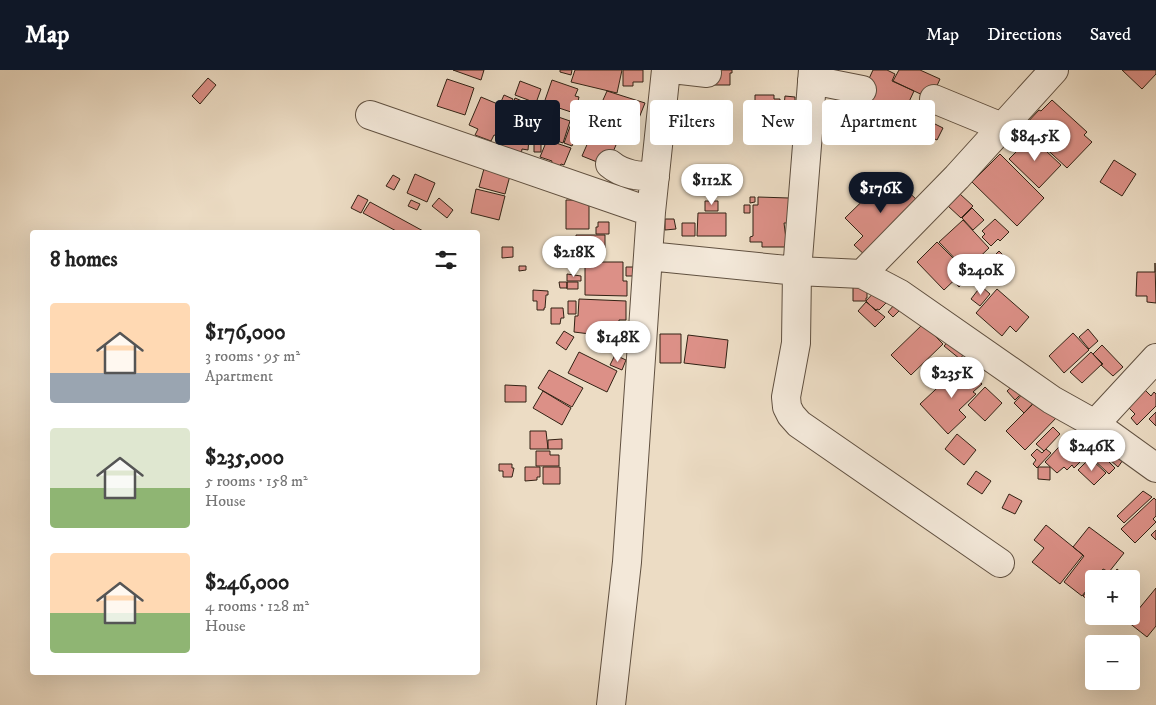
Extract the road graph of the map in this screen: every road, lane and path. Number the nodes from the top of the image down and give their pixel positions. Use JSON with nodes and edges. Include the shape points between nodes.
{"nodes":[{"id":1,"x":666,"y":70,"type":"edge"},
{"id":2,"x":1054,"y":70,"type":"edge"},
{"id":3,"x":812,"y":75,"type":"edge"},
{"id":4,"x":862,"y":90,"type":"dead end"},
{"id":5,"x":934,"y":99,"type":"dead end"},
{"id":6,"x":370,"y":115,"type":"dead end"},
{"id":7,"x":1002,"y":127,"type":"junction"},
{"id":8,"x":610,"y":164,"type":"dead end"},
{"id":9,"x":655,"y":177,"type":"junction"},
{"id":10,"x":651,"y":212,"type":"junction"},
{"id":11,"x":648,"y":256,"type":"junction"},
{"id":12,"x":797,"y":271,"type":"junction"},
{"id":13,"x":862,"y":274,"type":"junction"},
{"id":14,"x":1156,"y":358,"type":"edge"},
{"id":15,"x":1095,"y":424,"type":"junction"},
{"id":16,"x":1156,"y":468,"type":"edge"},
{"id":17,"x":1000,"y":563,"type":"dead end"},
{"id":18,"x":611,"y":705,"type":"edge"}],
"edges":[{"from":1,"to":9,"type":"street"},
{"from":2,"to":7,"type":"street"},
{"from":3,"to":4,"type":"street"},
{"from":3,"to":12,"type":"street"},
{"from":5,"to":7,"type":"street"},
{"from":6,"to":10,"type":"street"},
{"from":7,"to":13,"type":"street"},
{"from":8,"to":9,"type":"street","via":[[622,172]]},
{"from":9,"to":10,"type":"street"},
{"from":10,"to":11,"type":"street"},
{"from":11,"to":12,"type":"street"},
{"from":11,"to":18,"type":"street","via":[[627,562]]},
{"from":12,"to":13,"type":"street"},
{"from":12,"to":17,"type":"street","via":[[796,343],[786,397],[791,415]]},
{"from":13,"to":15,"type":"street","via":[[900,294],[1052,400]]},
{"from":14,"to":15,"type":"street"},
{"from":15,"to":16,"type":"street"}]}
